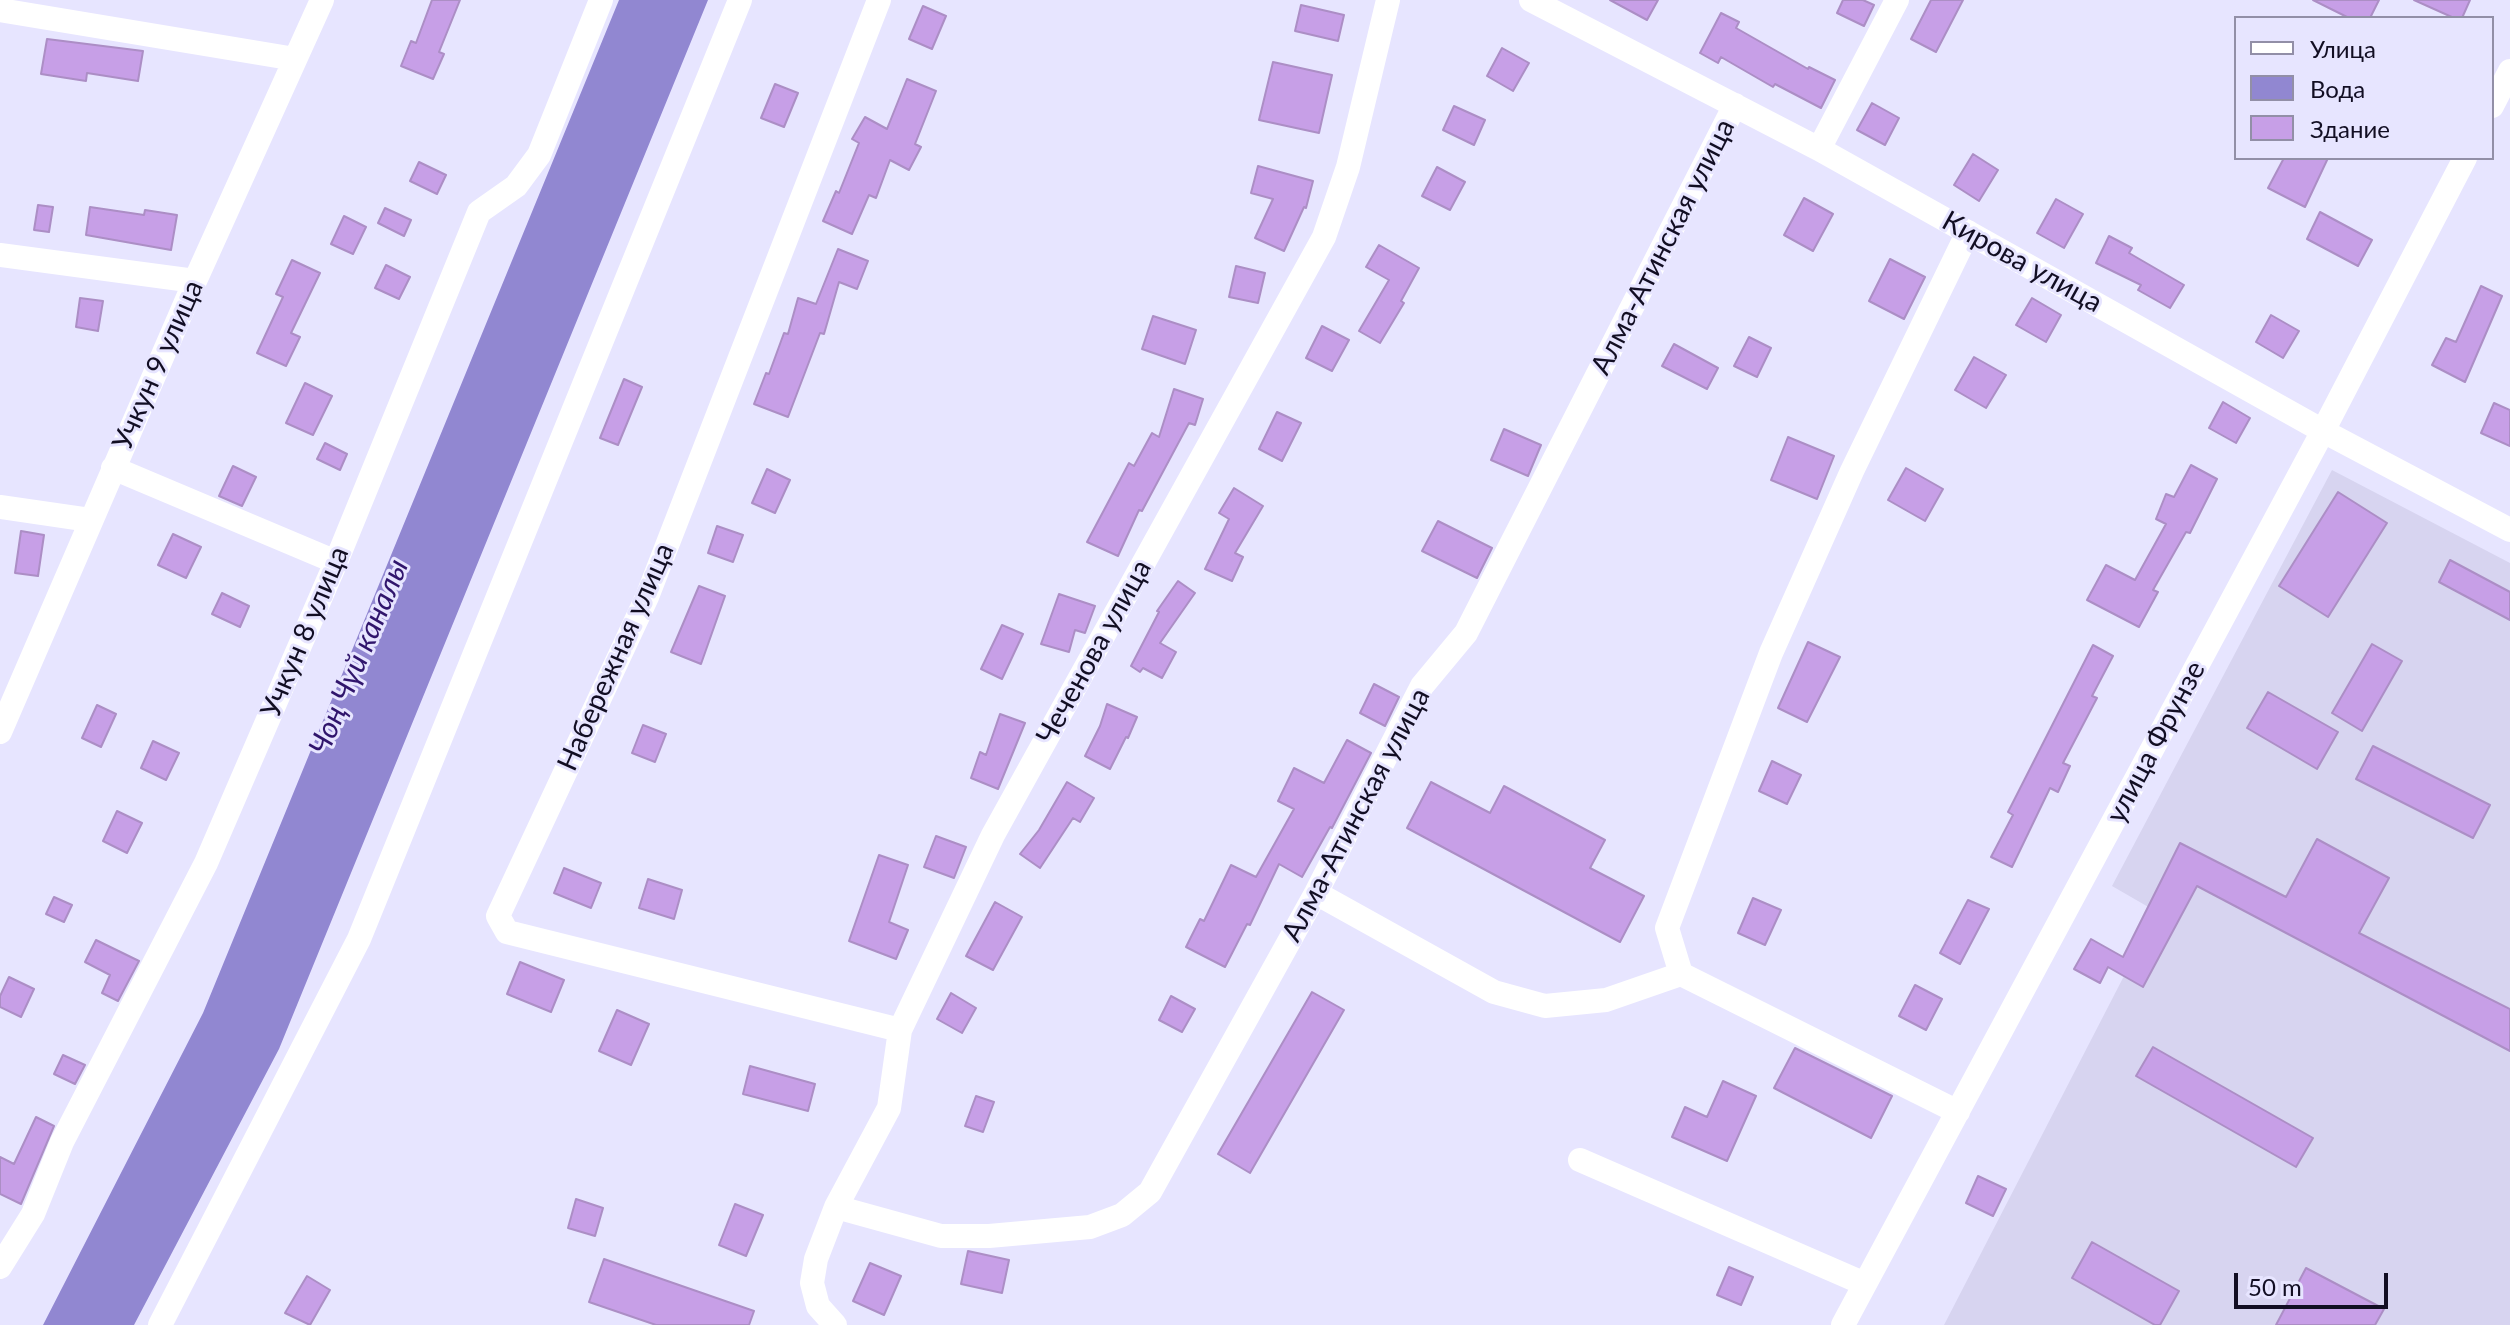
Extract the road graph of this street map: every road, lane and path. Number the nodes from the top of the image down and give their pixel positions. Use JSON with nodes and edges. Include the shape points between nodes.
{"nodes":[{"id":1,"x":322,"y":0,"type":"edge"},
{"id":2,"x":601,"y":0,"type":"edge"},
{"id":3,"x":740,"y":0,"type":"edge"},
{"id":4,"x":879,"y":0,"type":"edge"},
{"id":5,"x":1388,"y":0,"type":"edge"},
{"id":6,"x":1531,"y":0,"type":"edge"},
{"id":7,"x":1897,"y":0,"type":"edge"},
{"id":8,"x":0,"y":10,"type":"edge"},
{"id":9,"x":295,"y":59,"type":"junction"},
{"id":10,"x":2510,"y":71,"type":"edge"},
{"id":11,"x":2494,"y":102,"type":"edge"},
{"id":12,"x":1735,"y":105,"type":"junction"},
{"id":13,"x":1819,"y":149,"type":"junction"},
{"id":14,"x":2464,"y":160,"type":"edge"},
{"id":15,"x":1968,"y":232,"type":"junction"},
{"id":16,"x":0,"y":255,"type":"edge"},
{"id":17,"x":195,"y":281,"type":"junction"},
{"id":18,"x":2323,"y":431,"type":"junction"},
{"id":19,"x":113,"y":468,"type":"junction"},
{"id":20,"x":0,"y":507,"type":"edge"},
{"id":21,"x":90,"y":520,"type":"junction"},
{"id":22,"x":2510,"y":530,"type":"edge"},
{"id":23,"x":336,"y":562,"type":"junction"},
{"id":24,"x":0,"y":732,"type":"edge"},
{"id":25,"x":1316,"y":893,"type":"junction"},
{"id":26,"x":1681,"y":974,"type":"junction"},
{"id":27,"x":900,"y":1030,"type":"junction"},
{"id":28,"x":1958,"y":1112,"type":"junction"},
{"id":29,"x":1580,"y":1160,"type":"dead end"},
{"id":30,"x":836,"y":1207,"type":"junction"},
{"id":31,"x":0,"y":1267,"type":"edge"},
{"id":32,"x":1865,"y":1284,"type":"junction"},
{"id":33,"x":160,"y":1325,"type":"edge"},
{"id":34,"x":835,"y":1325,"type":"edge"},
{"id":35,"x":1843,"y":1325,"type":"edge"}],
"edges":[{"from":1,"to":9,"type":"street","name":"Учкун 9 улица"},
{"from":2,"to":23,"type":"street","name":"Учкун 8 улица","via":[[539,155],[516,186],[479,212]]},
{"from":3,"to":33,"type":"street","via":[[359,939]]},
{"from":4,"to":27,"type":"street","name":"Набережная улица","via":[[647,597],[498,916],[507,932]]},
{"from":5,"to":27,"type":"street","name":"Чеченова улица","via":[[1348,167],[1324,237],[993,835]]},
{"from":6,"to":12,"type":"street","name":"Кирова улица"},
{"from":7,"to":13,"type":"street"},
{"from":8,"to":9,"type":"street"},
{"from":9,"to":17,"type":"street","name":"Учкун 9 улица"},
{"from":10,"to":11,"type":"street"},
{"from":12,"to":13,"type":"street","name":"Кирова улица"},
{"from":12,"to":25,"type":"street","name":"Алма-Атинская улица","via":[[1466,633],[1422,686]]},
{"from":13,"to":15,"type":"street","name":"Кирова улица"},
{"from":14,"to":18,"type":"street","name":"улица Фрунзе"},
{"from":15,"to":18,"type":"street","name":"Кирова улица"},
{"from":15,"to":26,"type":"street","via":[[1852,471],[1765,668],[1667,928]]},
{"from":16,"to":17,"type":"street"},
{"from":17,"to":19,"type":"street","name":"Учкун 9 улица"},
{"from":18,"to":22,"type":"street","name":"Кирова улица"},
{"from":18,"to":28,"type":"street","name":"улица Фрунзе"},
{"from":19,"to":21,"type":"street","name":"Учкун 9 улица"},
{"from":19,"to":23,"type":"street"},
{"from":20,"to":21,"type":"street"},
{"from":21,"to":24,"type":"street","name":"Учкун 9 улица"},
{"from":23,"to":31,"type":"street","name":"Учкун 8 улица","via":[[206,863],[62,1142],[33,1214]]},
{"from":25,"to":26,"type":"street","via":[[1494,992],[1545,1006],[1606,1000]]},
{"from":25,"to":30,"type":"street","name":"Алма-Атинская улица","via":[[1150,1192],[1122,1215],[1090,1227],[941,1236]]},
{"from":26,"to":28,"type":"street"},
{"from":27,"to":30,"type":"street","name":"Чеченова улица","via":[[889,1108]]},
{"from":28,"to":32,"type":"street","name":"улица Фрунзе"},
{"from":29,"to":32,"type":"street"},
{"from":30,"to":34,"type":"street","name":"Чеченова улица","via":[[812,1283],[818,1306]]},
{"from":32,"to":35,"type":"street","name":"улица Фрунзе"}]}
